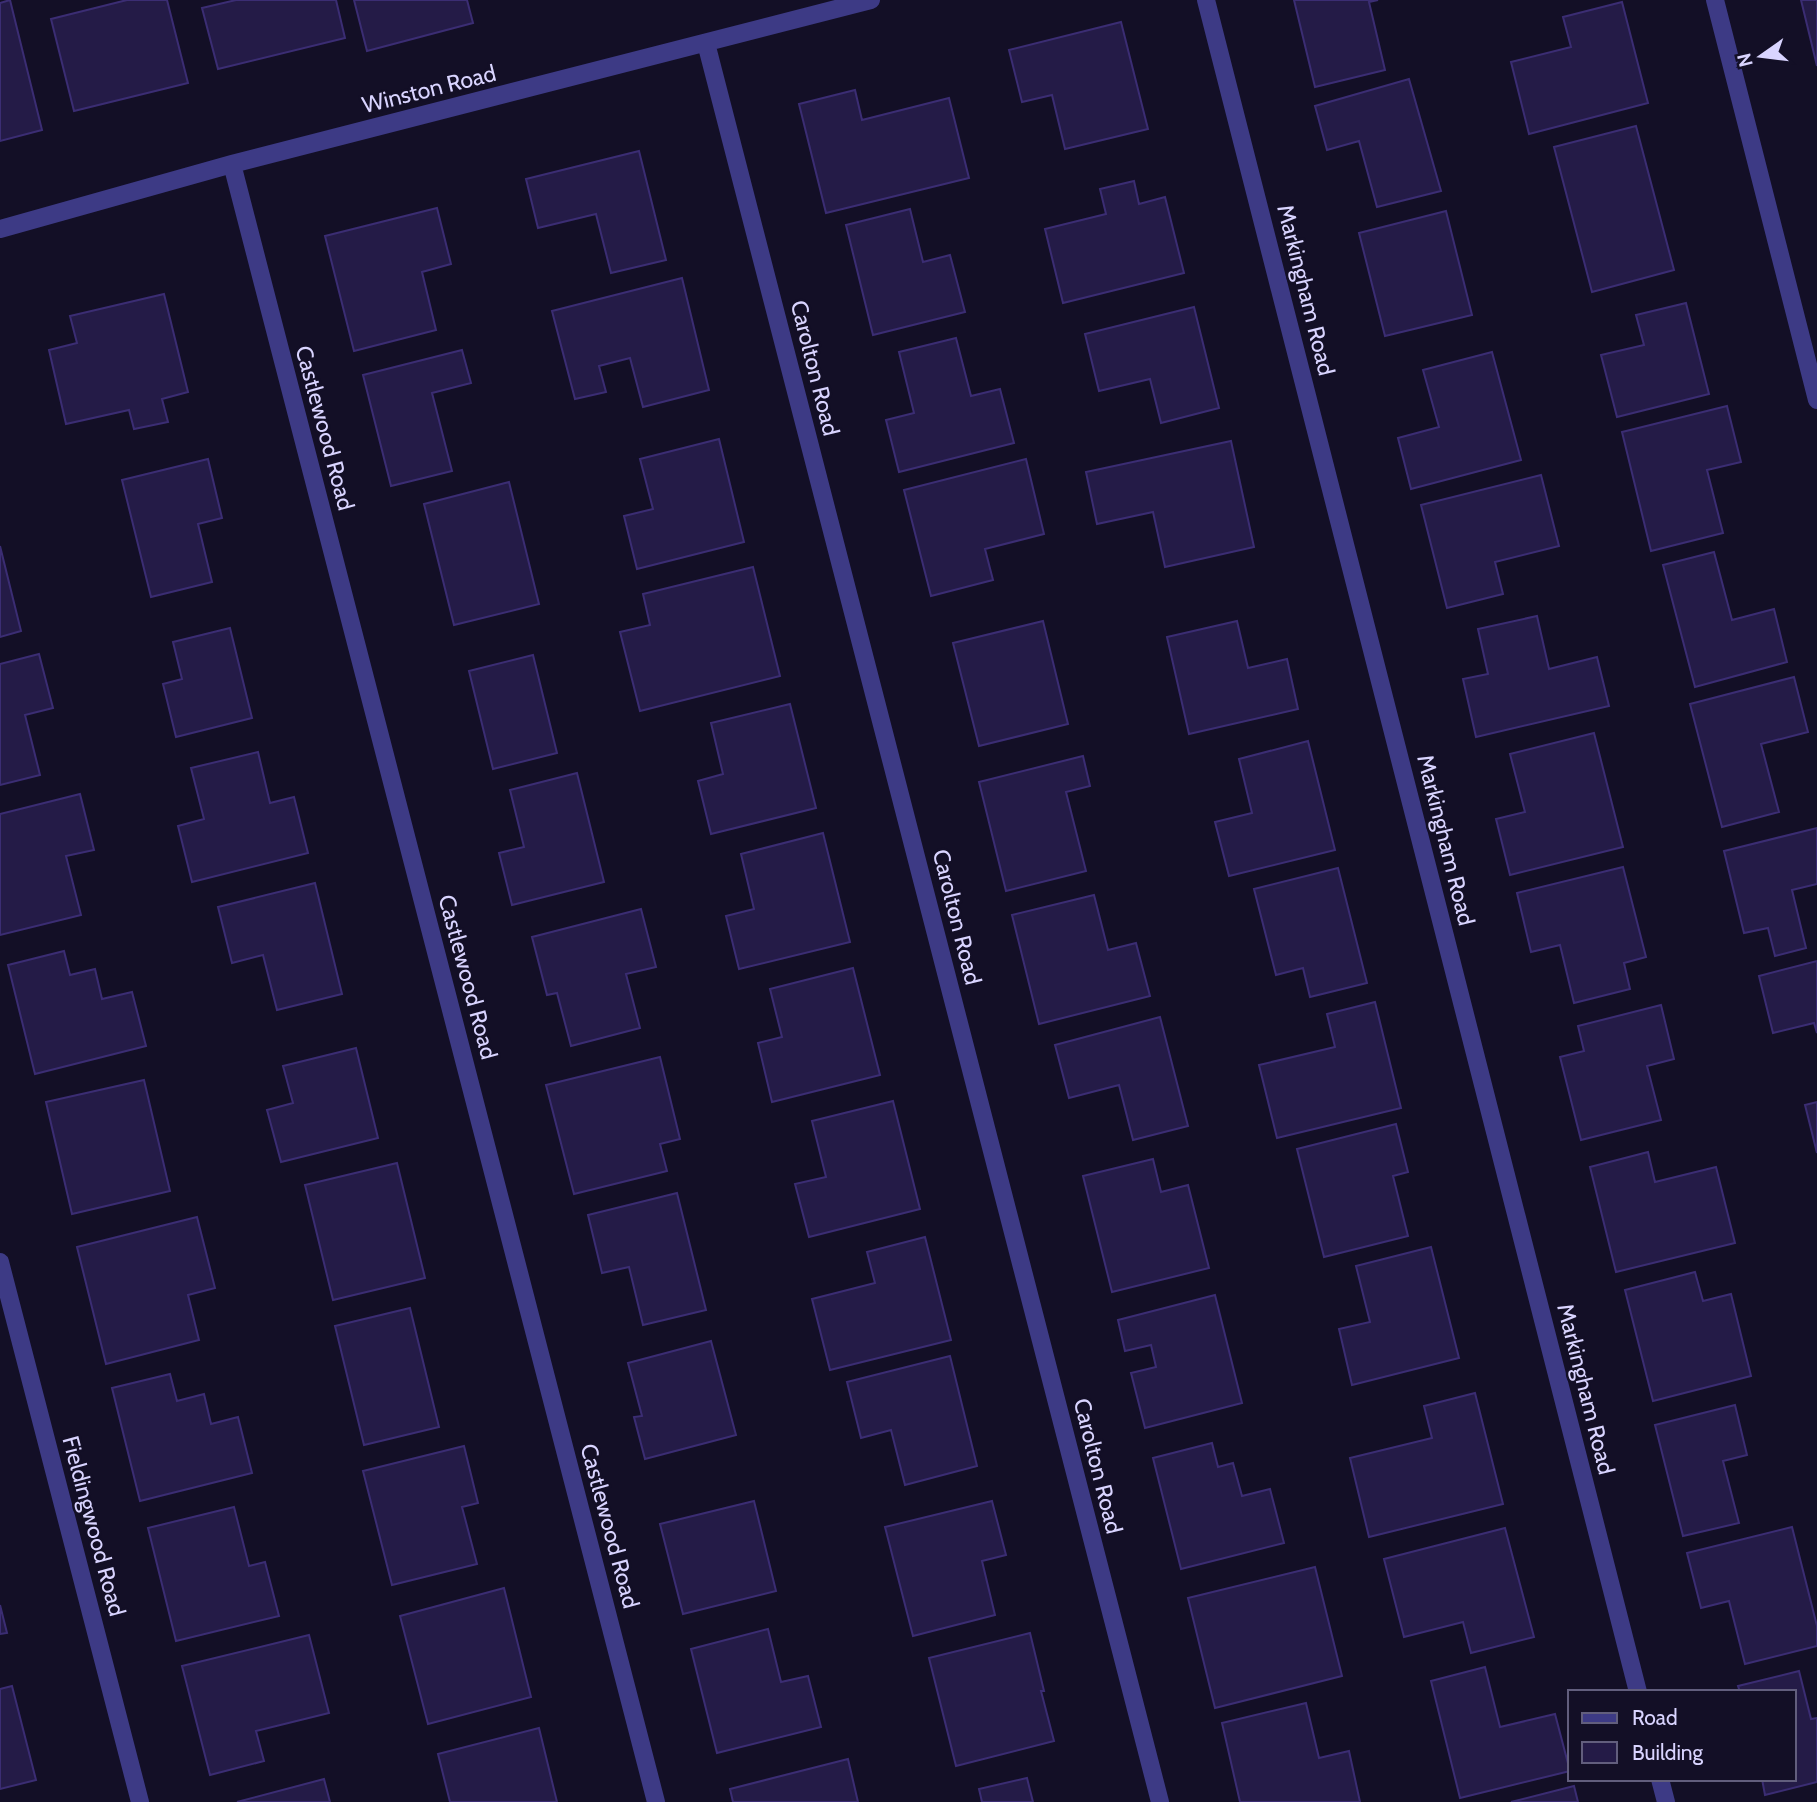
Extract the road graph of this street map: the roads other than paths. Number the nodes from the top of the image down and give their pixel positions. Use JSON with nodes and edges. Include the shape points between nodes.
{"nodes":[{"id":1,"x":871,"y":0,"type":"edge"},
{"id":2,"x":1206,"y":0,"type":"edge"},
{"id":3,"x":1715,"y":0,"type":"edge"},
{"id":4,"x":706,"y":43,"type":"junction"},
{"id":5,"x":232,"y":164,"type":"junction"},
{"id":6,"x":0,"y":229,"type":"edge"},
{"id":7,"x":1817,"y":400,"type":"edge"},
{"id":8,"x":0,"y":1262,"type":"edge"},
{"id":9,"x":1637,"y":1690,"type":"edge"},
{"id":10,"x":1661,"y":1781,"type":"edge"},
{"id":11,"x":140,"y":1802,"type":"edge"},
{"id":12,"x":656,"y":1802,"type":"edge"},
{"id":13,"x":1160,"y":1802,"type":"edge"},
{"id":14,"x":1666,"y":1802,"type":"edge"}],
"edges":[{"from":1,"to":4,"type":"street","name":"Winston Road"},
{"from":2,"to":9,"type":"street","name":"Markingham Road"},
{"from":3,"to":7,"type":"street"},
{"from":4,"to":5,"type":"street","name":"Winston Road"},
{"from":4,"to":13,"type":"street","name":"Carolton Road"},
{"from":5,"to":6,"type":"street","name":"Winston Road"},
{"from":5,"to":12,"type":"street","name":"Castlewood Road"},
{"from":8,"to":11,"type":"street","name":"Fieldingwood Road"},
{"from":10,"to":14,"type":"street"}]}
